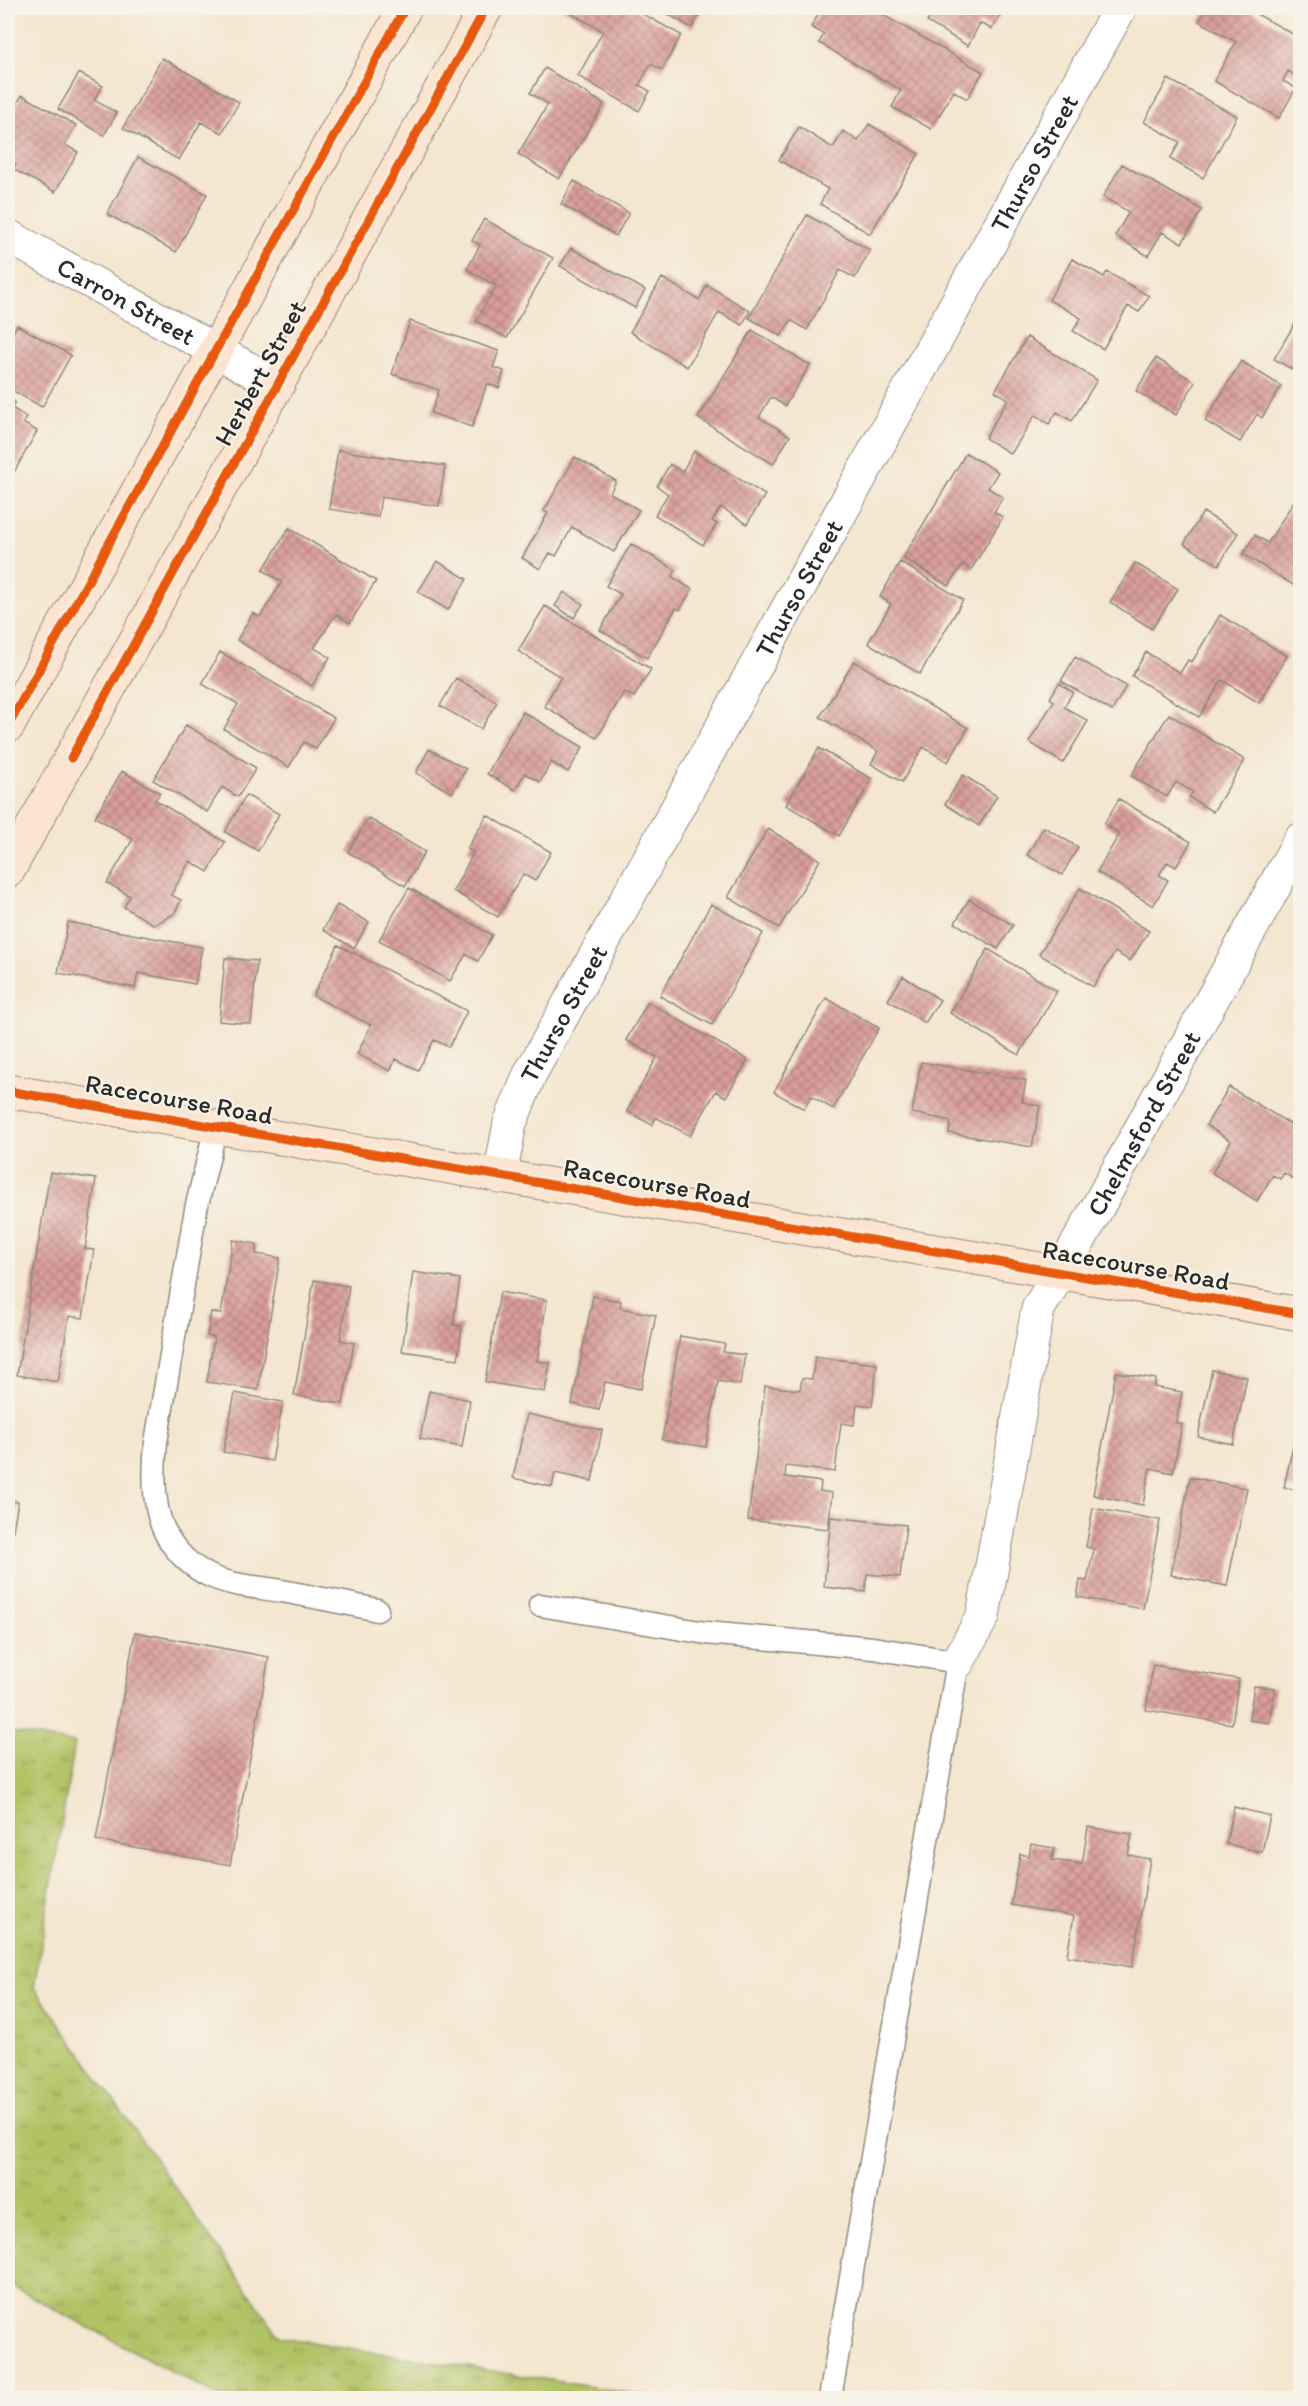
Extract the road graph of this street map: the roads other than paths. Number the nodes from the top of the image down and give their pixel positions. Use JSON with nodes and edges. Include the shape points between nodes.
{"nodes":[{"id":1,"x":405,"y":8,"type":"edge"},
{"id":2,"x":486,"y":8,"type":"edge"},
{"id":3,"x":1120,"y":8,"type":"edge"},
{"id":4,"x":8,"y":236,"type":"edge"},
{"id":5,"x":215,"y":351,"type":"junction"},
{"id":6,"x":278,"y":385,"type":"junction"},
{"id":7,"x":8,"y":726,"type":"edge"},
{"id":8,"x":1300,"y":840,"type":"edge"},
{"id":9,"x":8,"y":871,"type":"edge"},
{"id":10,"x":8,"y":1091,"type":"edge"},
{"id":11,"x":216,"y":1127,"type":"junction"},
{"id":12,"x":500,"y":1177,"type":"junction"},
{"id":13,"x":1059,"y":1273,"type":"junction"},
{"id":14,"x":1300,"y":1314,"type":"edge"},
{"id":15,"x":540,"y":1605,"type":"dead end"},
{"id":16,"x":378,"y":1610,"type":"dead end"},
{"id":17,"x":958,"y":1662,"type":"junction"},
{"id":18,"x":830,"y":2398,"type":"edge"}],
"edges":[{"from":1,"to":5,"type":"street","name":"Herbert Street"},
{"from":2,"to":6,"type":"street","name":"Herbert Street"},
{"from":3,"to":12,"type":"street","name":"Thurso Street","via":[[530,1074],[510,1123]]},
{"from":4,"to":5,"type":"street","name":"Carron Street"},
{"from":5,"to":6,"type":"street","name":"Carron Street"},
{"from":5,"to":7,"type":"street","name":"Herbert Street"},
{"from":6,"to":9,"type":"street","name":"Herbert Street"},
{"from":8,"to":13,"type":"street","name":"Chelmsford Street"},
{"from":10,"to":11,"type":"street","name":"Racecourse Road"},
{"from":11,"to":12,"type":"street","name":"Racecourse Road"},
{"from":11,"to":16,"type":"lane","via":[[196,1209],[156,1442],[153,1475],[161,1525],[179,1552],[206,1574]]},
{"from":12,"to":13,"type":"street","name":"Racecourse Road"},
{"from":13,"to":14,"type":"street","name":"Racecourse Road"},
{"from":13,"to":17,"type":"street","name":"Chelmsford Street","via":[[1038,1309],[983,1616]]},
{"from":15,"to":17,"type":"lane","via":[[706,1633],[873,1648]]},
{"from":17,"to":18,"type":"lane"}]}
